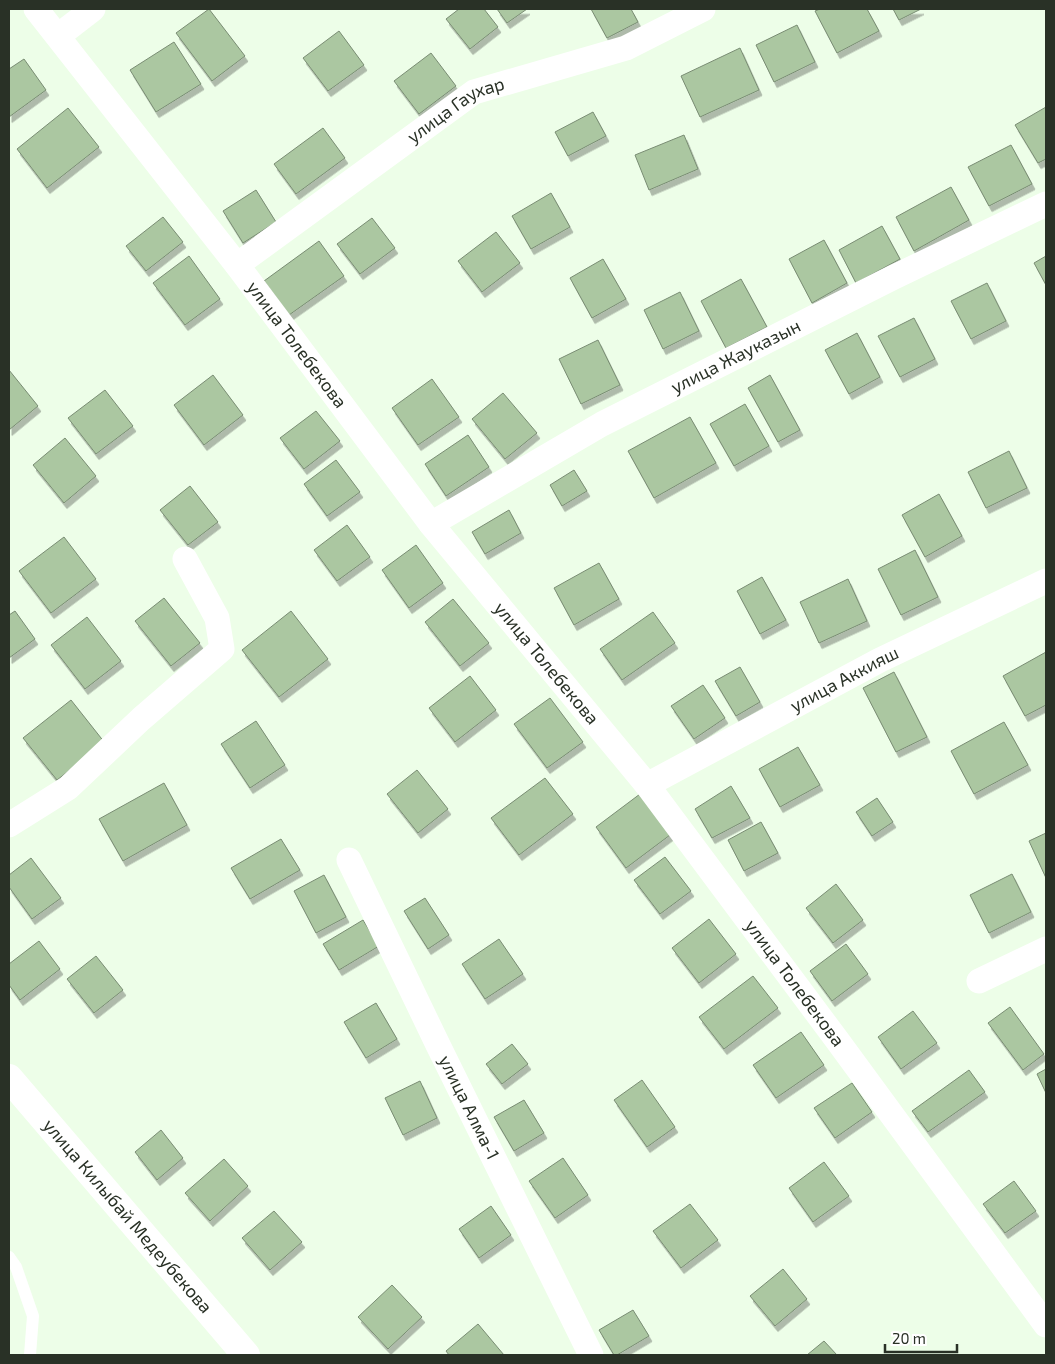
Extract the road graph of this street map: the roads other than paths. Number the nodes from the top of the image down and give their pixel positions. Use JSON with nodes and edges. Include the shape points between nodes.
{"nodes":[{"id":1,"x":36,"y":9,"type":"edge"},
{"id":2,"x":93,"y":9,"type":"edge"},
{"id":3,"x":703,"y":9,"type":"edge"},
{"id":4,"x":58,"y":36,"type":"junction"},
{"id":5,"x":1046,"y":204,"type":"edge"},
{"id":6,"x":237,"y":265,"type":"junction"},
{"id":7,"x":431,"y":524,"type":"junction"},
{"id":8,"x":185,"y":559,"type":"dead end"},
{"id":9,"x":1046,"y":581,"type":"edge"},
{"id":10,"x":647,"y":785,"type":"junction"},
{"id":11,"x":9,"y":826,"type":"edge"},
{"id":12,"x":349,"y":860,"type":"dead end"},
{"id":13,"x":1046,"y":949,"type":"edge"},
{"id":14,"x":979,"y":981,"type":"dead end"},
{"id":15,"x":9,"y":1078,"type":"edge"},
{"id":16,"x":9,"y":1258,"type":"edge"},
{"id":17,"x":1042,"y":1312,"type":"edge"},
{"id":18,"x":30,"y":1355,"type":"edge"},
{"id":19,"x":246,"y":1355,"type":"edge"},
{"id":20,"x":591,"y":1355,"type":"edge"}],
"edges":[{"from":1,"to":4,"type":"street","name":"улица Толебекова"},
{"from":2,"to":4,"type":"street"},
{"from":3,"to":6,"type":"street","name":"улица Гаухар","via":[[626,48],[474,92]]},
{"from":4,"to":6,"type":"street","name":"улица Толебекова"},
{"from":5,"to":7,"type":"street","name":"улица Жауказын","via":[[602,424]]},
{"from":6,"to":7,"type":"street","name":"улица Толебекова"},
{"from":7,"to":10,"type":"street","name":"улица Толебекова"},
{"from":8,"to":11,"type":"street","via":[[216,618],[222,649],[68,788]]},
{"from":9,"to":10,"type":"street","name":"улица Аккияш","via":[[880,660]]},
{"from":10,"to":17,"type":"street","name":"улица Толебекова"},
{"from":12,"to":20,"type":"street","name":"улица Алма-1"},
{"from":13,"to":14,"type":"street"},
{"from":15,"to":19,"type":"main road","name":"улица Килыбай Медеубекова"},
{"from":16,"to":18,"type":"lane","via":[[16,1267],[32,1316]]}]}
